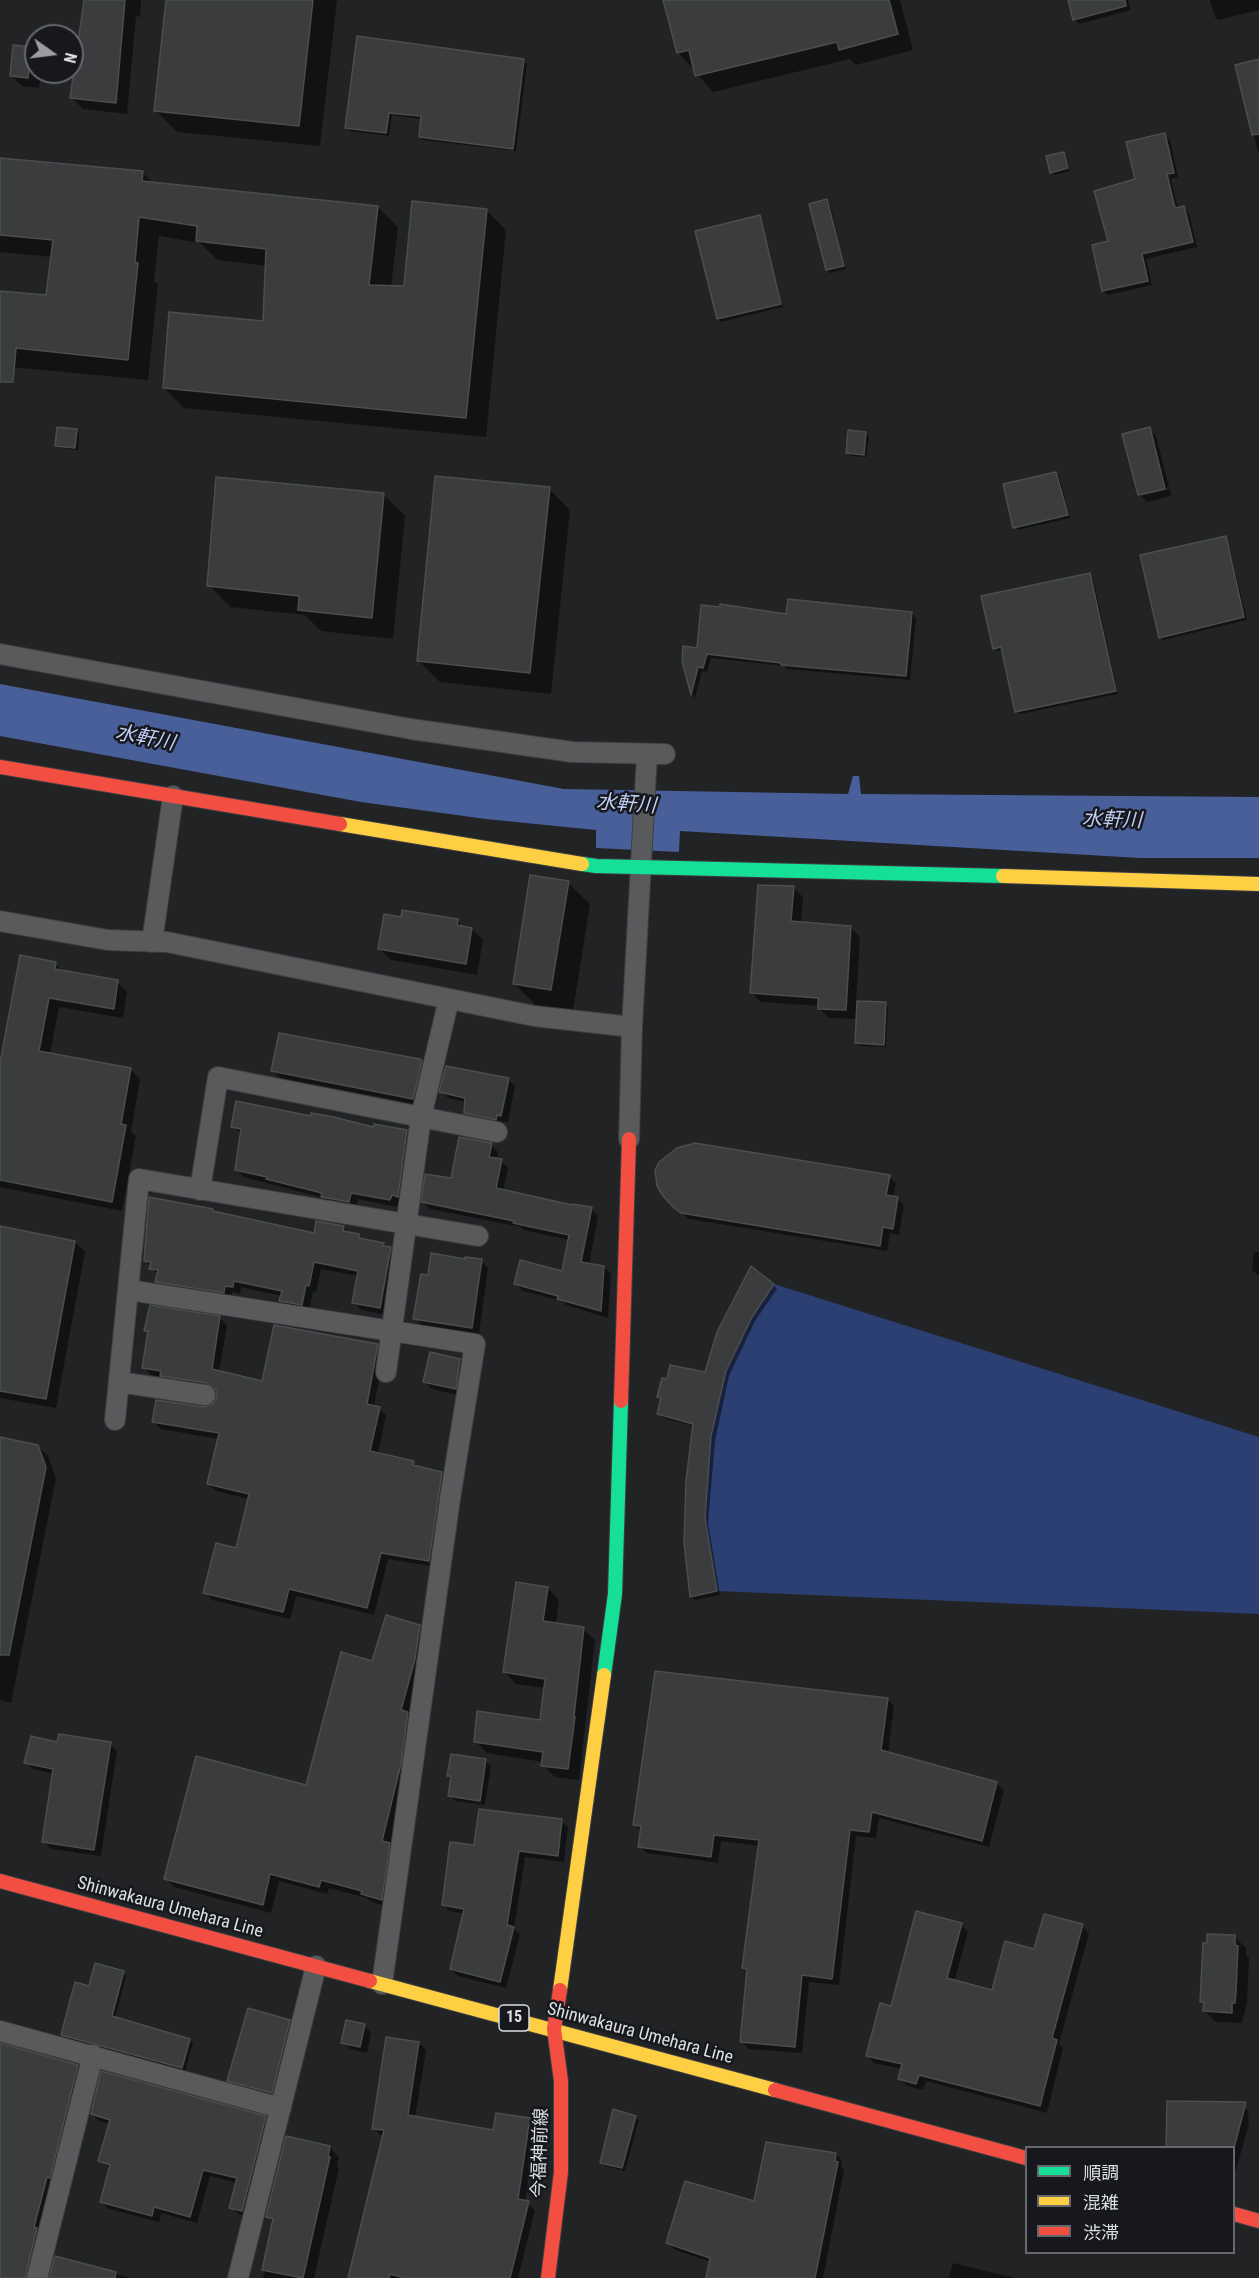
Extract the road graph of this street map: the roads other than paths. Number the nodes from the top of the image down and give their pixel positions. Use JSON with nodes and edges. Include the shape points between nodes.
{"nodes":[{"id":1,"x":0,"y":654,"type":"edge"},
{"id":2,"x":0,"y":767,"type":"edge"},
{"id":3,"x":173,"y":796,"type":"junction"},
{"id":4,"x":641,"y":859,"type":"junction"},
{"id":5,"x":1259,"y":884,"type":"edge"},
{"id":6,"x":0,"y":921,"type":"edge"},
{"id":7,"x":152,"y":942,"type":"junction"},
{"id":8,"x":449,"y":999,"type":"junction"},
{"id":9,"x":632,"y":1027,"type":"junction"},
{"id":10,"x":421,"y":1118,"type":"junction"},
{"id":11,"x":497,"y":1132,"type":"dead end"},
{"id":12,"x":629,"y":1139,"type":"joint"},
{"id":13,"x":200,"y":1190,"type":"junction"},
{"id":14,"x":407,"y":1224,"type":"junction"},
{"id":15,"x":478,"y":1236,"type":"dead end"},
{"id":16,"x":129,"y":1290,"type":"junction"},
{"id":17,"x":392,"y":1331,"type":"junction"},
{"id":18,"x":386,"y":1372,"type":"dead end"},
{"id":19,"x":119,"y":1382,"type":"junction"},
{"id":20,"x":205,"y":1395,"type":"dead end"},
{"id":21,"x":115,"y":1420,"type":"dead end"},
{"id":22,"x":0,"y":1881,"type":"edge"},
{"id":23,"x":316,"y":1966,"type":"junction"},
{"id":24,"x":382,"y":1984,"type":"junction"},
{"id":25,"x":554,"y":2029,"type":"junction"},
{"id":26,"x":0,"y":2031,"type":"edge"},
{"id":27,"x":93,"y":2055,"type":"junction"},
{"id":28,"x":281,"y":2108,"type":"junction"},
{"id":29,"x":1025,"y":2158,"type":"edge"},
{"id":30,"x":1235,"y":2215,"type":"edge"},
{"id":31,"x":1259,"y":2221,"type":"edge"},
{"id":32,"x":37,"y":2278,"type":"edge"},
{"id":33,"x":238,"y":2278,"type":"edge"},
{"id":34,"x":548,"y":2278,"type":"edge"}],
"edges":[{"from":1,"to":4,"type":"street","via":[[411,729],[572,752],[656,754]]},
{"from":2,"to":3,"type":"street"},
{"from":3,"to":4,"type":"street","via":[[596,866]]},
{"from":3,"to":7,"type":"street"},
{"from":4,"to":5,"type":"street"},
{"from":4,"to":9,"type":"street"},
{"from":6,"to":7,"type":"street","via":[[108,940]]},
{"from":7,"to":8,"type":"street","via":[[179,944]]},
{"from":8,"to":9,"type":"street","via":[[534,1016]]},
{"from":8,"to":10,"type":"street"},
{"from":9,"to":12,"type":"street"},
{"from":10,"to":11,"type":"street"},
{"from":10,"to":13,"type":"street","via":[[218,1077]]},
{"from":10,"to":14,"type":"street"},
{"from":12,"to":25,"type":"street","name":"今福神前線","via":[[615,1594]]},
{"from":13,"to":14,"type":"street"},
{"from":13,"to":16,"type":"street","via":[[139,1179]]},
{"from":14,"to":15,"type":"street"},
{"from":14,"to":17,"type":"street"},
{"from":16,"to":17,"type":"street"},
{"from":16,"to":19,"type":"street"},
{"from":17,"to":18,"type":"street"},
{"from":17,"to":24,"type":"street","via":[[475,1344]]},
{"from":19,"to":20,"type":"street"},
{"from":19,"to":21,"type":"street"},
{"from":22,"to":23,"type":"street","name":"Shinwakaura Umehara Line","number":"15"},
{"from":23,"to":24,"type":"street","name":"Shinwakaura Umehara Line","number":"15"},
{"from":23,"to":28,"type":"street"},
{"from":24,"to":25,"type":"street","name":"Shinwakaura Umehara Line","number":"15"},
{"from":25,"to":29,"type":"street","name":"Shinwakaura Umehara Line","number":"15"},
{"from":25,"to":34,"type":"street","name":"今福神前線","via":[[561,2081],[561,2172]]},
{"from":26,"to":27,"type":"street"},
{"from":27,"to":28,"type":"street"},
{"from":27,"to":32,"type":"street"},
{"from":28,"to":33,"type":"street"},
{"from":30,"to":31,"type":"street"}]}
